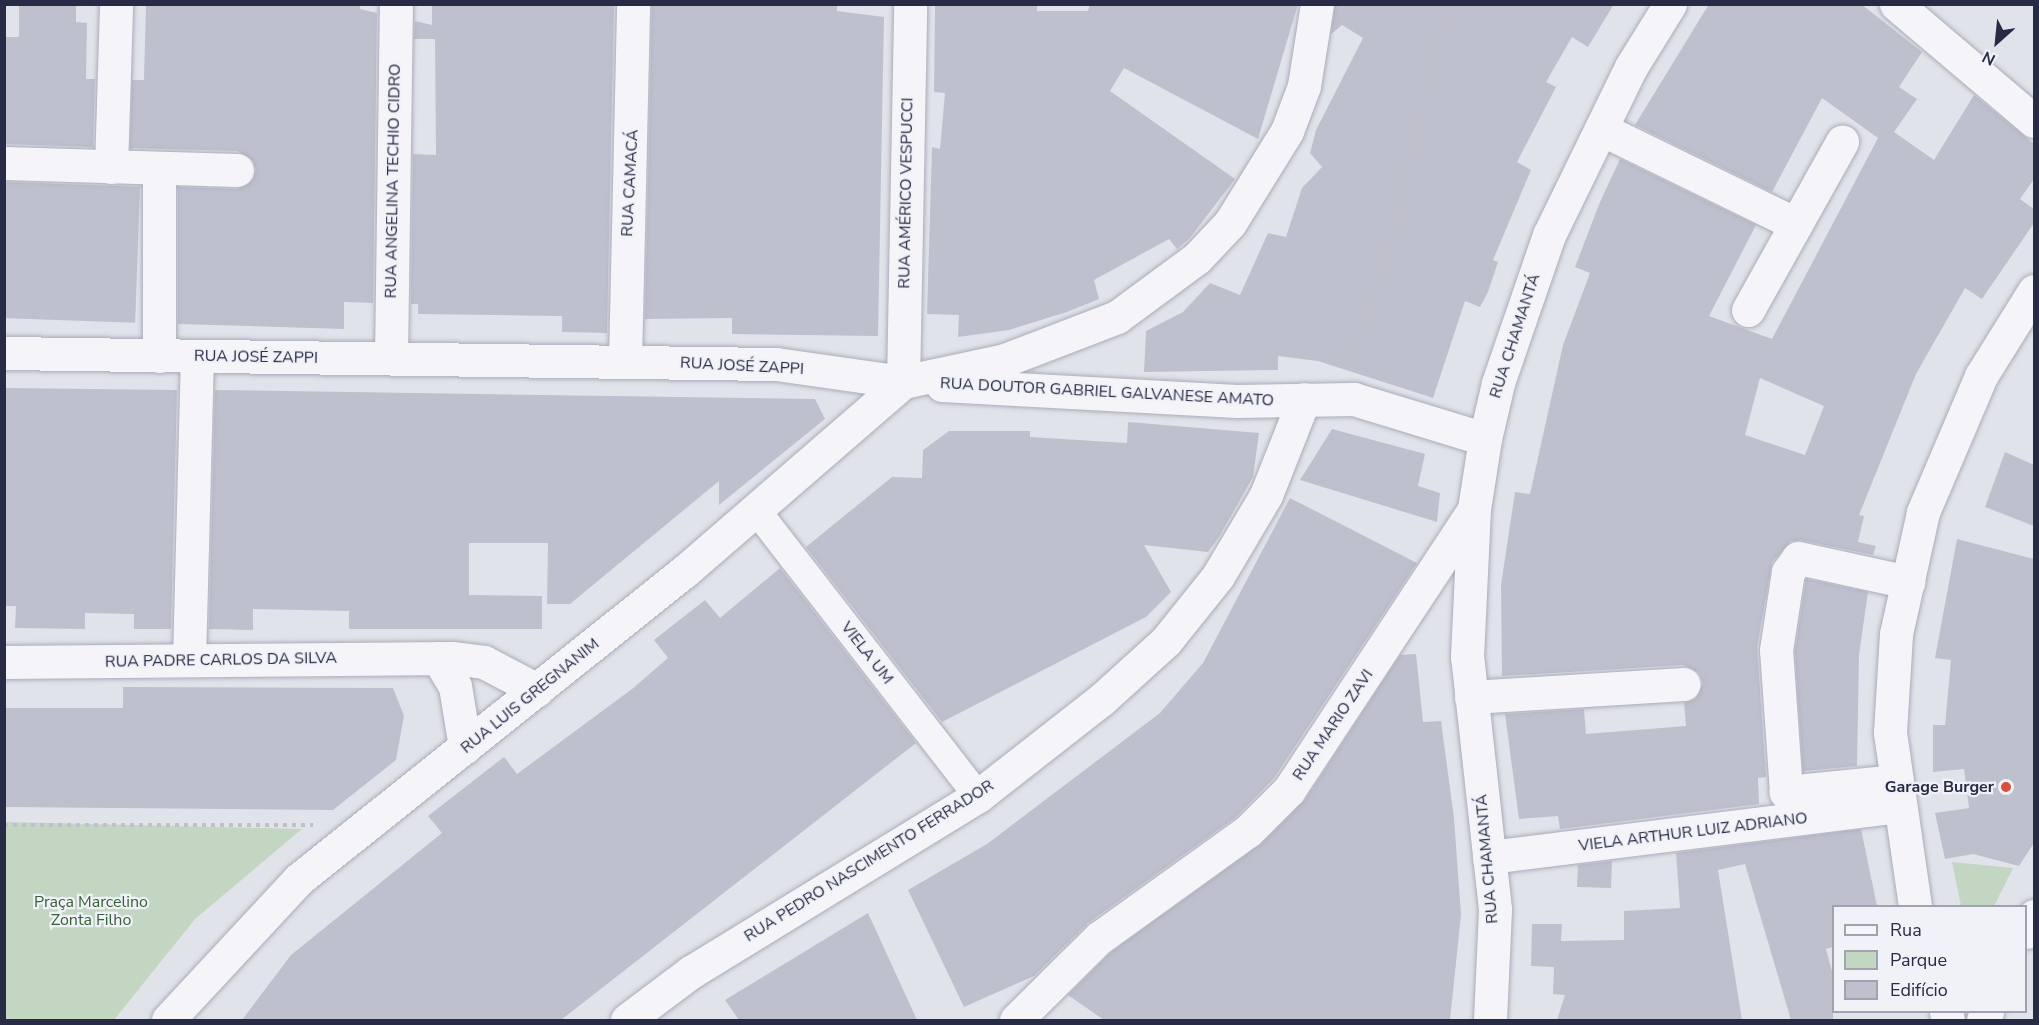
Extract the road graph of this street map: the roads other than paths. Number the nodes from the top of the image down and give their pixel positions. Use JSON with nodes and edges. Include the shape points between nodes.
{"nodes":[{"id":1,"x":116,"y":4,"type":"edge"},
{"id":2,"x":396,"y":4,"type":"edge"},
{"id":3,"x":633,"y":4,"type":"edge"},
{"id":4,"x":910,"y":4,"type":"edge"},
{"id":5,"x":1317,"y":4,"type":"edge"},
{"id":6,"x":1670,"y":4,"type":"edge"},
{"id":7,"x":1896,"y":4,"type":"edge"},
{"id":8,"x":2034,"y":121,"type":"edge"},
{"id":9,"x":1601,"y":129,"type":"junction"},
{"id":10,"x":1842,"y":142,"type":"dead end"},
{"id":11,"x":4,"y":163,"type":"edge"},
{"id":12,"x":111,"y":167,"type":"junction"},
{"id":13,"x":159,"y":168,"type":"junction"},
{"id":14,"x":237,"y":170,"type":"dead end"},
{"id":15,"x":1796,"y":224,"type":"junction"},
{"id":16,"x":2034,"y":291,"type":"edge"},
{"id":17,"x":1748,"y":310,"type":"dead end"},
{"id":18,"x":4,"y":353,"type":"edge"},
{"id":19,"x":159,"y":356,"type":"junction"},
{"id":20,"x":197,"y":356,"type":"junction"},
{"id":21,"x":391,"y":358,"type":"junction"},
{"id":22,"x":626,"y":362,"type":"junction"},
{"id":23,"x":903,"y":382,"type":"junction"},
{"id":24,"x":1304,"y":399,"type":"junction"},
{"id":25,"x":1485,"y":439,"type":"junction"},
{"id":26,"x":756,"y":510,"type":"junction"},
{"id":27,"x":1474,"y":510,"type":"junction"},
{"id":28,"x":1908,"y":582,"type":"junction"},
{"id":29,"x":438,"y":658,"type":"junction"},
{"id":30,"x":189,"y":660,"type":"junction"},
{"id":31,"x":4,"y":662,"type":"edge"},
{"id":32,"x":1684,"y":684,"type":"dead end"},
{"id":33,"x":537,"y":690,"type":"junction"},
{"id":34,"x":1471,"y":697,"type":"junction"},
{"id":35,"x":465,"y":747,"type":"junction"},
{"id":36,"x":1896,"y":794,"type":"junction"},
{"id":37,"x":978,"y":796,"type":"junction"},
{"id":38,"x":1489,"y":857,"type":"junction"},
{"id":39,"x":1915,"y":905,"type":"edge"},
{"id":40,"x":168,"y":1020,"type":"edge"},
{"id":41,"x":627,"y":1020,"type":"edge"},
{"id":42,"x":1016,"y":1020,"type":"edge"},
{"id":43,"x":1490,"y":1020,"type":"edge"}],
"edges":[{"from":1,"to":12,"type":"street"},
{"from":2,"to":21,"type":"street","name":"RUA ANGELINA TECHIO CIDRO"},
{"from":3,"to":22,"type":"street","name":"RUA CAMACÁ"},
{"from":4,"to":23,"type":"street","name":"RUA AMÉRICO VESPUCCI"},
{"from":5,"to":23,"type":"street","name":"RUA JOSÉ ZAPPI","via":[[1304,86],[1287,131],[1230,223],[1197,258],[1117,317],[1073,336],[1005,360]]},
{"from":6,"to":9,"type":"street","name":"RUA CHAMANTÁ"},
{"from":7,"to":8,"type":"street"},
{"from":9,"to":15,"type":"street"},
{"from":9,"to":25,"type":"street","name":"RUA CHAMANTÁ","via":[[1549,235],[1498,383]]},
{"from":10,"to":15,"type":"street"},
{"from":11,"to":12,"type":"street"},
{"from":12,"to":13,"type":"street"},
{"from":13,"to":14,"type":"street"},
{"from":13,"to":19,"type":"street"},
{"from":15,"to":17,"type":"street"},
{"from":16,"to":28,"type":"street","via":[[1981,376],[1951,443],[1923,512]]},
{"from":18,"to":19,"type":"street","name":"RUA JOSÉ ZAPPI"},
{"from":19,"to":20,"type":"street","name":"RUA JOSÉ ZAPPI"},
{"from":20,"to":21,"type":"street","name":"RUA JOSÉ ZAPPI"},
{"from":20,"to":30,"type":"street"},
{"from":21,"to":22,"type":"street","name":"RUA JOSÉ ZAPPI"},
{"from":22,"to":23,"type":"street","name":"RUA JOSÉ ZAPPI","via":[[776,364]]},
{"from":23,"to":24,"type":"street","name":"RUA DOUTOR GABRIEL GALVANESE AMATO","via":[[1237,401]]},
{"from":23,"to":26,"type":"street","name":"RUA LUIS GREGNANIM"},
{"from":24,"to":25,"type":"street","name":"RUA DOUTOR GABRIEL GALVANESE AMATO","via":[[1354,399]]},
{"from":24,"to":37,"type":"street","name":"RUA PEDRO NASCIMENTO FERRADOR","via":[[1266,495],[1218,576],[1166,641],[1101,700]]},
{"from":25,"to":27,"type":"street","name":"RUA CHAMANTÁ"},
{"from":26,"to":33,"type":"street","name":"RUA LUIS GREGNANIM"},
{"from":26,"to":37,"type":"street","name":"VIELA UM"},
{"from":27,"to":34,"type":"street","name":"RUA CHAMANTÁ","via":[[1467,657]]},
{"from":27,"to":42,"type":"street","name":"RUA MARIO ZAVI","via":[[1289,790],[1248,831],[1099,938]]},
{"from":28,"to":36,"type":"street","via":[[1896,634],[1890,732]]},
{"from":28,"to":36,"type":"street","via":[[1798,558],[1788,572],[1776,650],[1786,792]]},
{"from":29,"to":30,"type":"street","name":"RUA PADRE CARLOS DA SILVA"},
{"from":29,"to":33,"type":"street","name":"RUA PADRE CARLOS DA SILVA","via":[[484,662]]},
{"from":29,"to":35,"type":"street","via":[[455,686]]},
{"from":30,"to":31,"type":"street","name":"RUA PADRE CARLOS DA SILVA"},
{"from":32,"to":34,"type":"street"},
{"from":33,"to":35,"type":"street","name":"RUA LUIS GREGNANIM"},
{"from":34,"to":38,"type":"street","name":"RUA CHAMANTÁ"},
{"from":35,"to":40,"type":"street","name":"RUA LUIS GREGNANIM","via":[[299,879]]},
{"from":36,"to":38,"type":"street","name":"VIELA ARTHUR LUIZ ADRIANO"},
{"from":36,"to":39,"type":"street"},
{"from":37,"to":41,"type":"street","name":"RUA PEDRO NASCIMENTO FERRADOR","via":[[691,972]]},
{"from":38,"to":43,"type":"street","name":"RUA CHAMANTÁ","via":[[1495,909]]}]}
